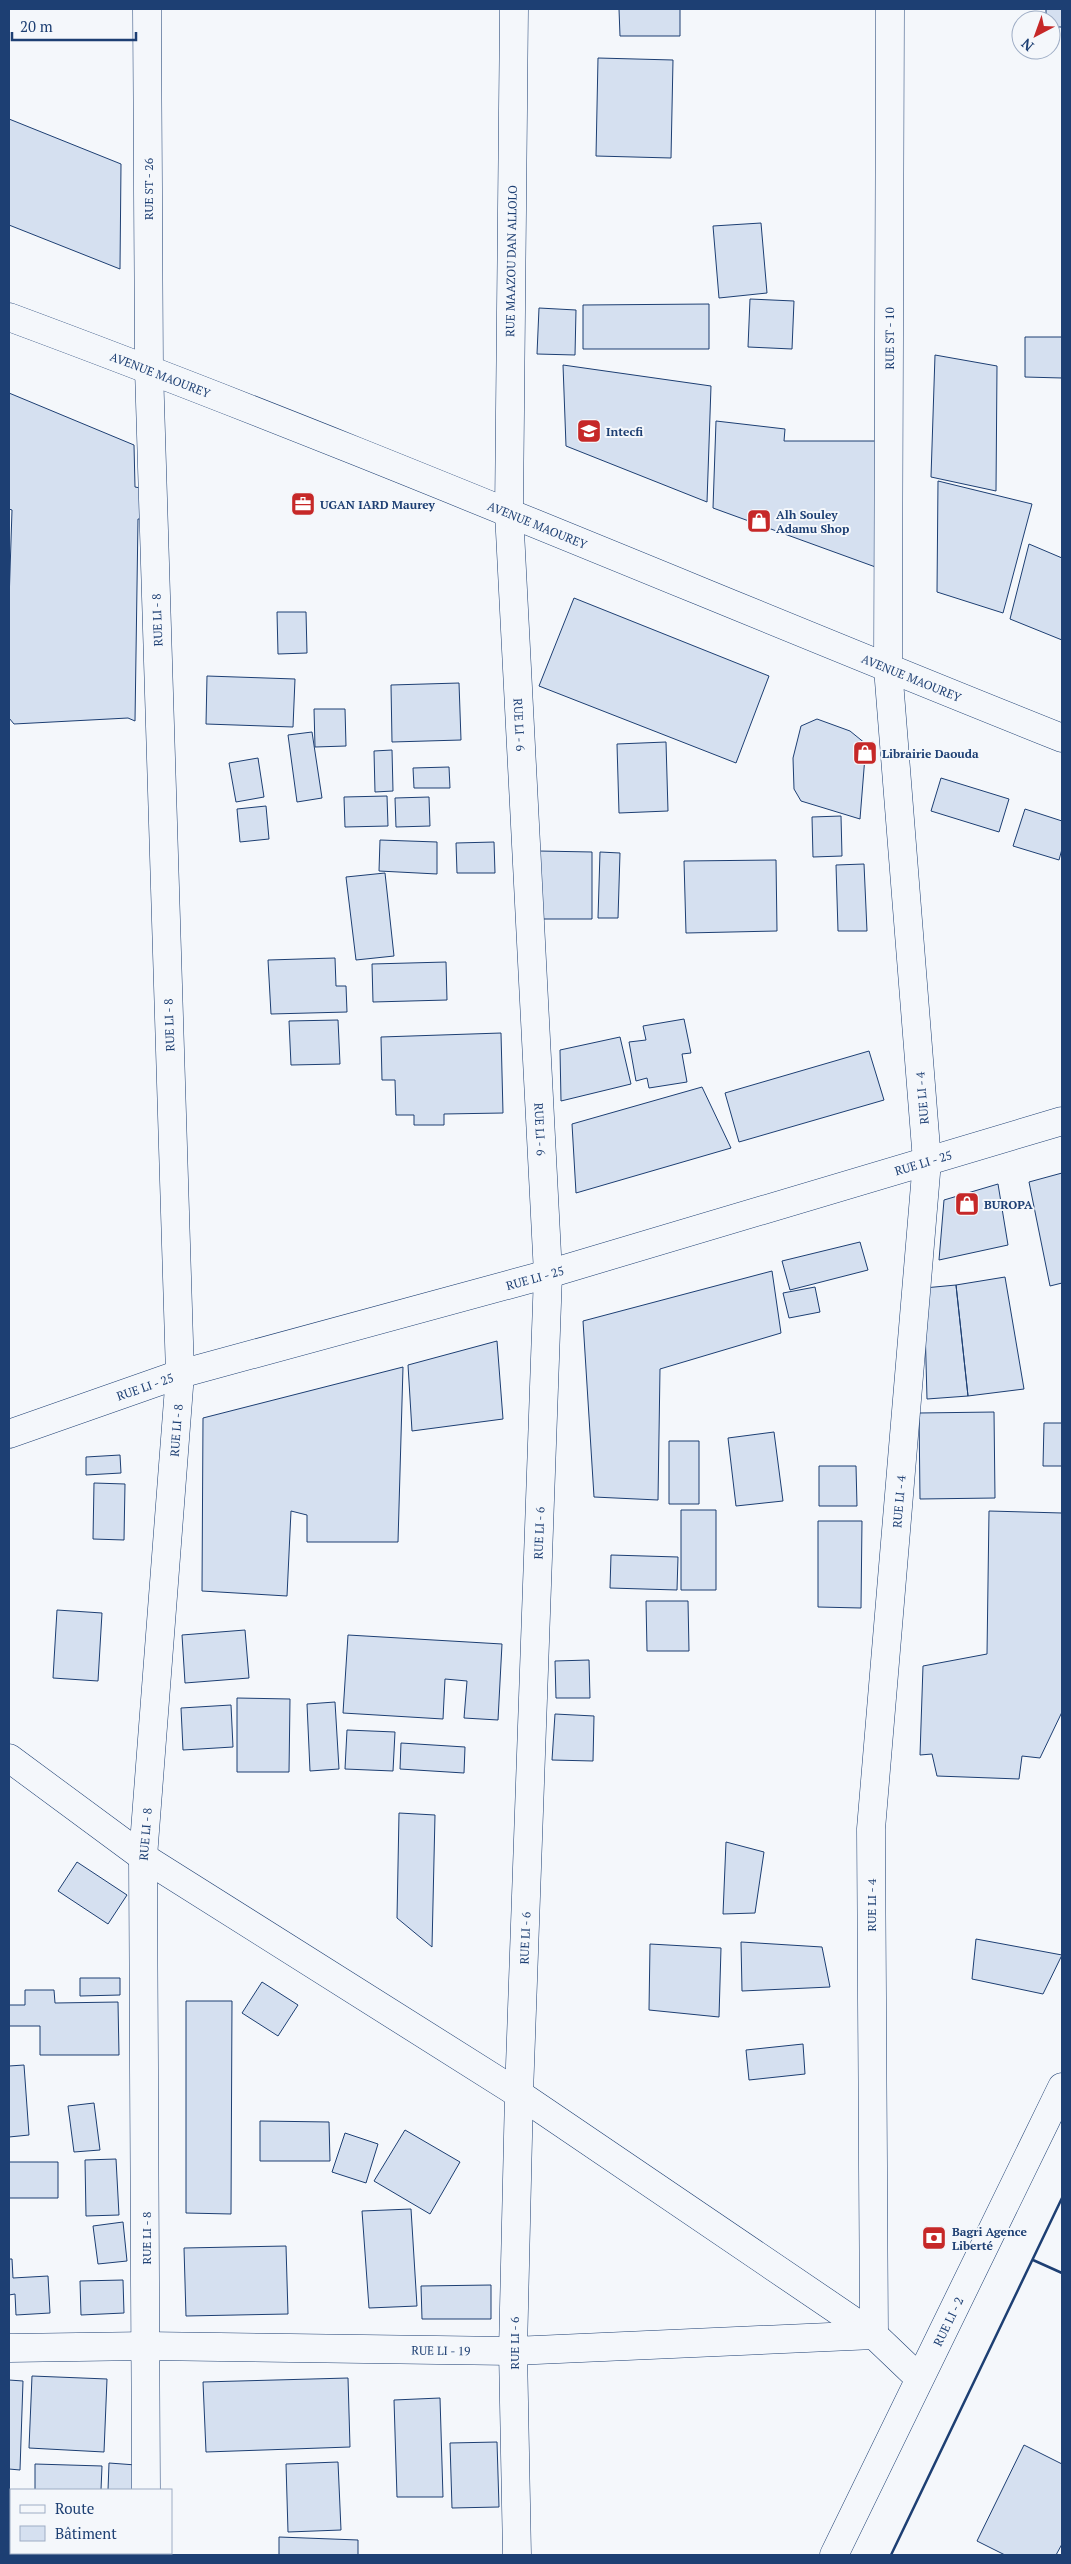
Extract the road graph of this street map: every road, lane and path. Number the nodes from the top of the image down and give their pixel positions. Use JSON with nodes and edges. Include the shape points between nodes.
{"nodes":[{"id":1,"x":147,"y":9,"type":"edge"},
{"id":2,"x":514,"y":9,"type":"edge"},
{"id":3,"x":890,"y":9,"type":"edge"},
{"id":4,"x":9,"y":316,"type":"edge"},
{"id":5,"x":149,"y":369,"type":"junction"},
{"id":6,"x":509,"y":512,"type":"junction"},
{"id":7,"x":888,"y":668,"type":"junction"},
{"id":8,"x":1062,"y":738,"type":"edge"},
{"id":9,"x":1062,"y":1122,"type":"edge"},
{"id":10,"x":927,"y":1161,"type":"junction"},
{"id":11,"x":548,"y":1274,"type":"junction"},
{"id":12,"x":180,"y":1374,"type":"junction"},
{"id":13,"x":9,"y":1434,"type":"edge"},
{"id":14,"x":9,"y":1758,"type":"edge"},
{"id":15,"x":143,"y":1857,"type":"junction"},
{"id":16,"x":1062,"y":2087,"type":"edge"},
{"id":17,"x":519,"y":2094,"type":"junction"},
{"id":18,"x":874,"y":2336,"type":"junction"},
{"id":19,"x":146,"y":2346,"type":"junction"},
{"id":20,"x":9,"y":2348,"type":"edge"},
{"id":21,"x":513,"y":2351,"type":"junction"},
{"id":22,"x":919,"y":2378,"type":"junction"},
{"id":23,"x":146,"y":2489,"type":"edge"},
{"id":24,"x":517,"y":2555,"type":"edge"},
{"id":25,"x":834,"y":2555,"type":"edge"}],
"edges":[{"from":1,"to":5,"type":"street","name":"RUE ST - 26"},
{"from":2,"to":6,"type":"street","name":"RUE MAAZOU DAN ALLOLO"},
{"from":3,"to":7,"type":"street","name":"RUE ST - 10"},
{"from":4,"to":5,"type":"street","name":"AVENUE MAOUREY"},
{"from":5,"to":6,"type":"street","name":"AVENUE MAOUREY"},
{"from":5,"to":12,"type":"street","name":"RUE LI - 8"},
{"from":6,"to":7,"type":"street","name":"AVENUE MAOUREY"},
{"from":6,"to":11,"type":"street","name":"RUE LI - 6"},
{"from":7,"to":8,"type":"street","name":"AVENUE MAOUREY"},
{"from":7,"to":10,"type":"street","name":"RUE LI - 4"},
{"from":9,"to":10,"type":"street","name":"RUE LI - 25"},
{"from":10,"to":11,"type":"street","name":"RUE LI - 25"},
{"from":10,"to":18,"type":"street","name":"RUE LI - 4","via":[[871,1829]]},
{"from":11,"to":12,"type":"street","name":"RUE LI - 25"},
{"from":11,"to":17,"type":"street","name":"RUE LI - 6"},
{"from":12,"to":13,"type":"street","name":"RUE LI - 25"},
{"from":12,"to":15,"type":"street","name":"RUE LI - 8"},
{"from":14,"to":15,"type":"street"},
{"from":15,"to":17,"type":"street"},
{"from":15,"to":19,"type":"street","name":"RUE LI - 8"},
{"from":16,"to":22,"type":"street","name":"RUE LI - 2"},
{"from":17,"to":18,"type":"street"},
{"from":17,"to":21,"type":"street","name":"RUE LI - 6"},
{"from":18,"to":21,"type":"street","name":"RUE LI - 19"},
{"from":18,"to":22,"type":"street"},
{"from":19,"to":20,"type":"street","name":"RUE LI - 19"},
{"from":19,"to":21,"type":"street","name":"RUE LI - 19"},
{"from":19,"to":23,"type":"street","name":"RUE LI - 8"},
{"from":21,"to":24,"type":"street","name":"RUE LI - 6"},
{"from":22,"to":25,"type":"street","name":"RUE LI - 2"}]}
